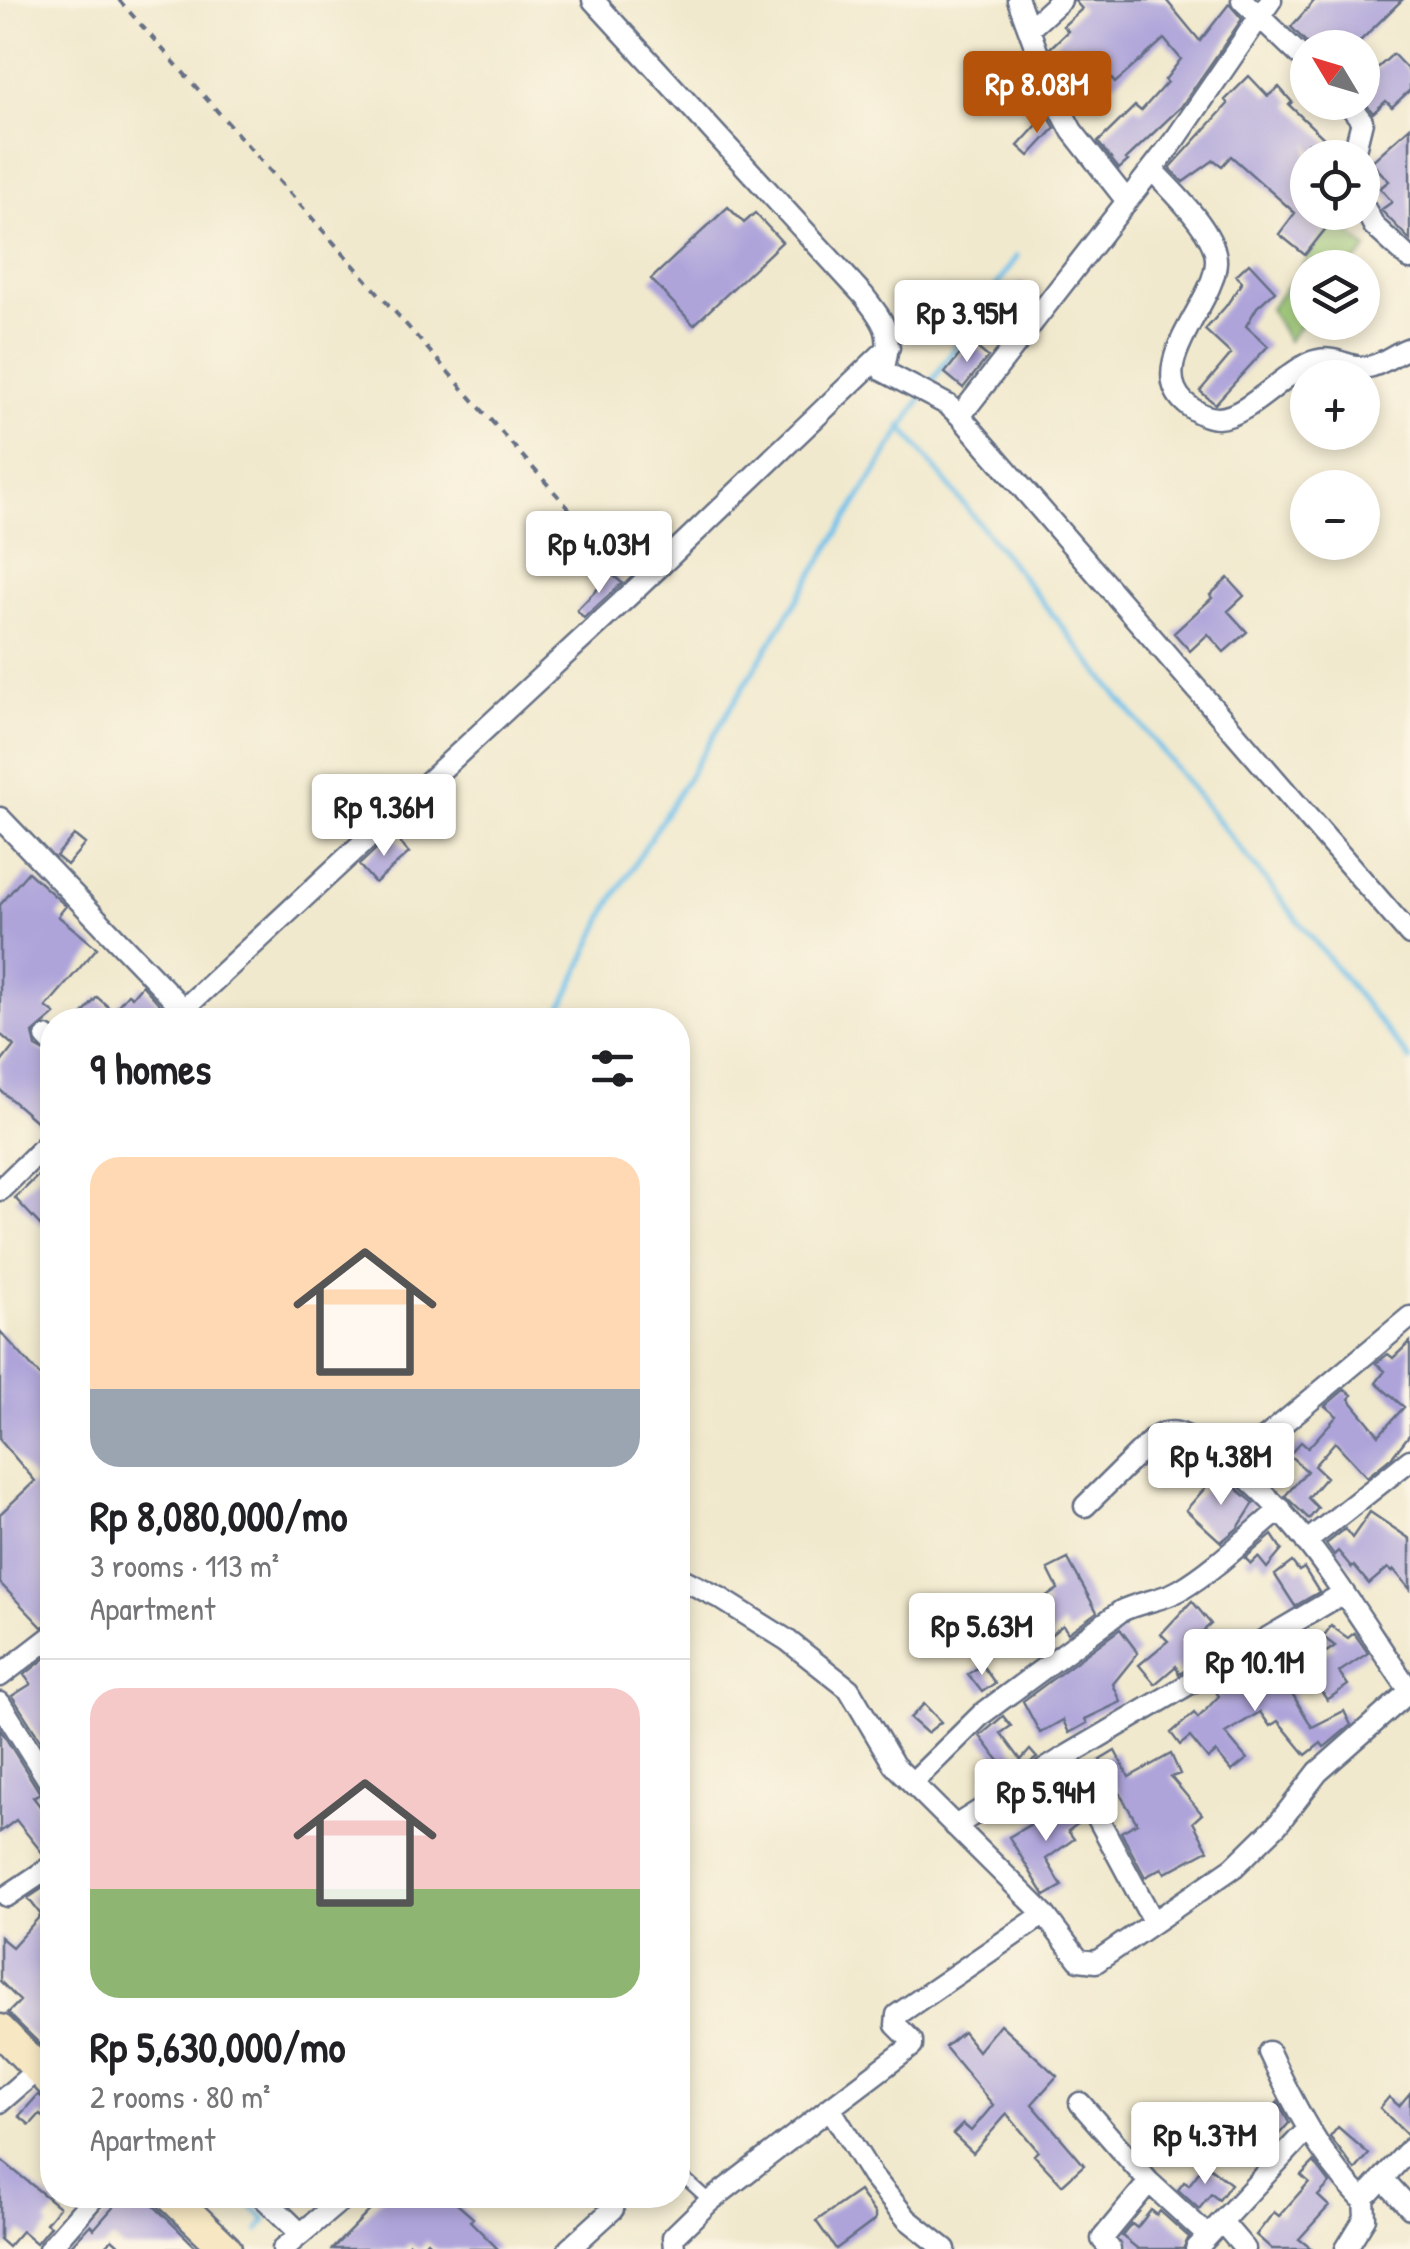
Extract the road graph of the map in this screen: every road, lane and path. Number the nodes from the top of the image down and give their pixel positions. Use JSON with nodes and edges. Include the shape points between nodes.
{"nodes":[{"id":1,"x":118,"y":0,"type":"edge"},
{"id":2,"x":592,"y":0,"type":"edge"},
{"id":3,"x":1018,"y":0,"type":"edge"},
{"id":4,"x":1061,"y":0,"type":"edge"},
{"id":5,"x":1242,"y":0,"type":"edge"},
{"id":6,"x":1266,"y":8,"type":"edge"},
{"id":7,"x":1030,"y":28,"type":"junction"},
{"id":8,"x":1290,"y":39,"type":"edge"},
{"id":9,"x":1152,"y":170,"type":"junction"},
{"id":10,"x":1127,"y":201,"type":"junction"},
{"id":11,"x":1378,"y":230,"type":"edge"},
{"id":12,"x":1410,"y":258,"type":"edge"},
{"id":13,"x":889,"y":347,"type":"junction"},
{"id":14,"x":1410,"y":348,"type":"edge"},
{"id":15,"x":954,"y":410,"type":"junction"},
{"id":16,"x":638,"y":586,"type":"junction"},
{"id":17,"x":4,"y":832,"type":"edge"},
{"id":18,"x":1410,"y":935,"type":"edge"},
{"id":19,"x":175,"y":1008,"type":"edge"},
{"id":20,"x":191,"y":1008,"type":"edge"},
{"id":21,"x":40,"y":1151,"type":"edge"},
{"id":22,"x":1,"y":1188,"type":"edge"},
{"id":23,"x":1410,"y":1317,"type":"edge"},
{"id":24,"x":1410,"y":1460,"type":"edge"},
{"id":25,"x":1234,"y":1464,"type":"junction"},
{"id":26,"x":1085,"y":1506,"type":"dead end"},
{"id":27,"x":1280,"y":1510,"type":"junction"},
{"id":28,"x":1306,"y":1542,"type":"junction"},
{"id":29,"x":690,"y":1582,"type":"edge"},
{"id":30,"x":1342,"y":1594,"type":"junction"},
{"id":31,"x":40,"y":1645,"type":"edge"},
{"id":32,"x":0,"y":1676,"type":"edge"},
{"id":33,"x":0,"y":1703,"type":"edge"},
{"id":34,"x":1065,"y":1757,"type":"junction"},
{"id":35,"x":40,"y":1767,"type":"edge"},
{"id":36,"x":912,"y":1783,"type":"junction"},
{"id":37,"x":956,"y":1826,"type":"junction"},
{"id":38,"x":40,"y":1874,"type":"edge"},
{"id":39,"x":6,"y":1896,"type":"dead end"},
{"id":40,"x":1044,"y":1914,"type":"junction"},
{"id":41,"x":1153,"y":1920,"type":"junction"},
{"id":42,"x":0,"y":2030,"type":"edge"},
{"id":43,"x":1270,"y":2052,"type":"dead end"},
{"id":44,"x":40,"y":2063,"type":"edge"},
{"id":45,"x":40,"y":2075,"type":"edge"},
{"id":46,"x":0,"y":2102,"type":"edge"},
{"id":47,"x":1080,"y":2103,"type":"dead end"},
{"id":48,"x":830,"y":2108,"type":"junction"},
{"id":49,"x":1308,"y":2129,"type":"junction"},
{"id":50,"x":1410,"y":2149,"type":"edge"},
{"id":51,"x":1383,"y":2179,"type":"junction"},
{"id":52,"x":1149,"y":2182,"type":"junction"},
{"id":53,"x":690,"y":2183,"type":"edge"},
{"id":54,"x":1364,"y":2198,"type":"junction"},
{"id":55,"x":710,"y":2201,"type":"junction"},
{"id":56,"x":85,"y":2208,"type":"edge"},
{"id":57,"x":183,"y":2208,"type":"edge"},
{"id":58,"x":274,"y":2208,"type":"edge"},
{"id":59,"x":330,"y":2208,"type":"edge"},
{"id":60,"x":607,"y":2208,"type":"edge"},
{"id":61,"x":1410,"y":2208,"type":"edge"},
{"id":62,"x":300,"y":2233,"type":"junction"},
{"id":63,"x":1209,"y":2236,"type":"edge"},
{"id":64,"x":1102,"y":2246,"type":"edge"},
{"id":65,"x":49,"y":2249,"type":"edge"},
{"id":66,"x":226,"y":2249,"type":"edge"},
{"id":67,"x":283,"y":2249,"type":"edge"},
{"id":68,"x":569,"y":2249,"type":"edge"},
{"id":69,"x":674,"y":2249,"type":"edge"},
{"id":70,"x":945,"y":2249,"type":"edge"},
{"id":71,"x":1245,"y":2249,"type":"edge"},
{"id":72,"x":1346,"y":2249,"type":"edge"}],
"edges":[{"from":1,"to":16,"type":"path"},
{"from":2,"to":13,"type":"street","via":[[864,296],[886,325]]},
{"from":3,"to":7,"type":"street"},
{"from":4,"to":7,"type":"street"},
{"from":5,"to":6,"type":"street"},
{"from":6,"to":8,"type":"street"},
{"from":6,"to":9,"type":"street"},
{"from":7,"to":10,"type":"street","via":[[1072,131]]},
{"from":9,"to":10,"type":"street"},
{"from":9,"to":14,"type":"street","via":[[1188,205],[1217,257],[1212,284],[1173,364],[1173,385],[1196,412],[1216,418],[1237,414],[1282,379],[1325,358],[1373,366]]},
{"from":10,"to":15,"type":"street"},
{"from":11,"to":12,"type":"street"},
{"from":13,"to":15,"type":"street","via":[[882,372]]},
{"from":13,"to":16,"type":"street"},
{"from":15,"to":18,"type":"street"},
{"from":16,"to":20,"type":"street"},
{"from":17,"to":19,"type":"street"},
{"from":21,"to":22,"type":"street"},
{"from":23,"to":25,"type":"street"},
{"from":24,"to":28,"type":"street"},
{"from":25,"to":26,"type":"street","via":[[1178,1431],[1166,1431]]},
{"from":25,"to":27,"type":"street"},
{"from":27,"to":28,"type":"street"},
{"from":27,"to":36,"type":"street","via":[[1183,1589],[1120,1611],[982,1714]]},
{"from":28,"to":30,"type":"street"},
{"from":29,"to":36,"type":"street","via":[[787,1640],[849,1690]]},
{"from":30,"to":34,"type":"street"},
{"from":30,"to":41,"type":"street","via":[[1410,1691],[1318,1772],[1234,1867]]},
{"from":31,"to":32,"type":"street"},
{"from":33,"to":35,"type":"street"},
{"from":34,"to":37,"type":"street"},
{"from":34,"to":41,"type":"street"},
{"from":36,"to":37,"type":"street"},
{"from":37,"to":40,"type":"street"},
{"from":38,"to":39,"type":"street"},
{"from":40,"to":41,"type":"street","via":[[1088,1963]]},
{"from":40,"to":48,"type":"street","via":[[897,2015],[896,2025],[912,2046]]},
{"from":42,"to":44,"type":"main road"},
{"from":43,"to":49,"type":"street"},
{"from":45,"to":46,"type":"street"},
{"from":47,"to":52,"type":"street"},
{"from":48,"to":55,"type":"street"},
{"from":48,"to":70,"type":"street","via":[[907,2220]]},
{"from":49,"to":54,"type":"street"},
{"from":49,"to":63,"type":"street"},
{"from":50,"to":51,"type":"street"},
{"from":51,"to":54,"type":"street"},
{"from":51,"to":61,"type":"street"},
{"from":52,"to":63,"type":"street"},
{"from":52,"to":64,"type":"street"},
{"from":53,"to":55,"type":"lane"},
{"from":54,"to":72,"type":"street","via":[[1364,2218]]},
{"from":55,"to":69,"type":"street","via":[[673,2237]]},
{"from":56,"to":65,"type":"street"},
{"from":57,"to":66,"type":"main road"},
{"from":58,"to":62,"type":"street"},
{"from":59,"to":62,"type":"street"},
{"from":60,"to":68,"type":"street"},
{"from":62,"to":67,"type":"street"},
{"from":63,"to":71,"type":"street"}]}
